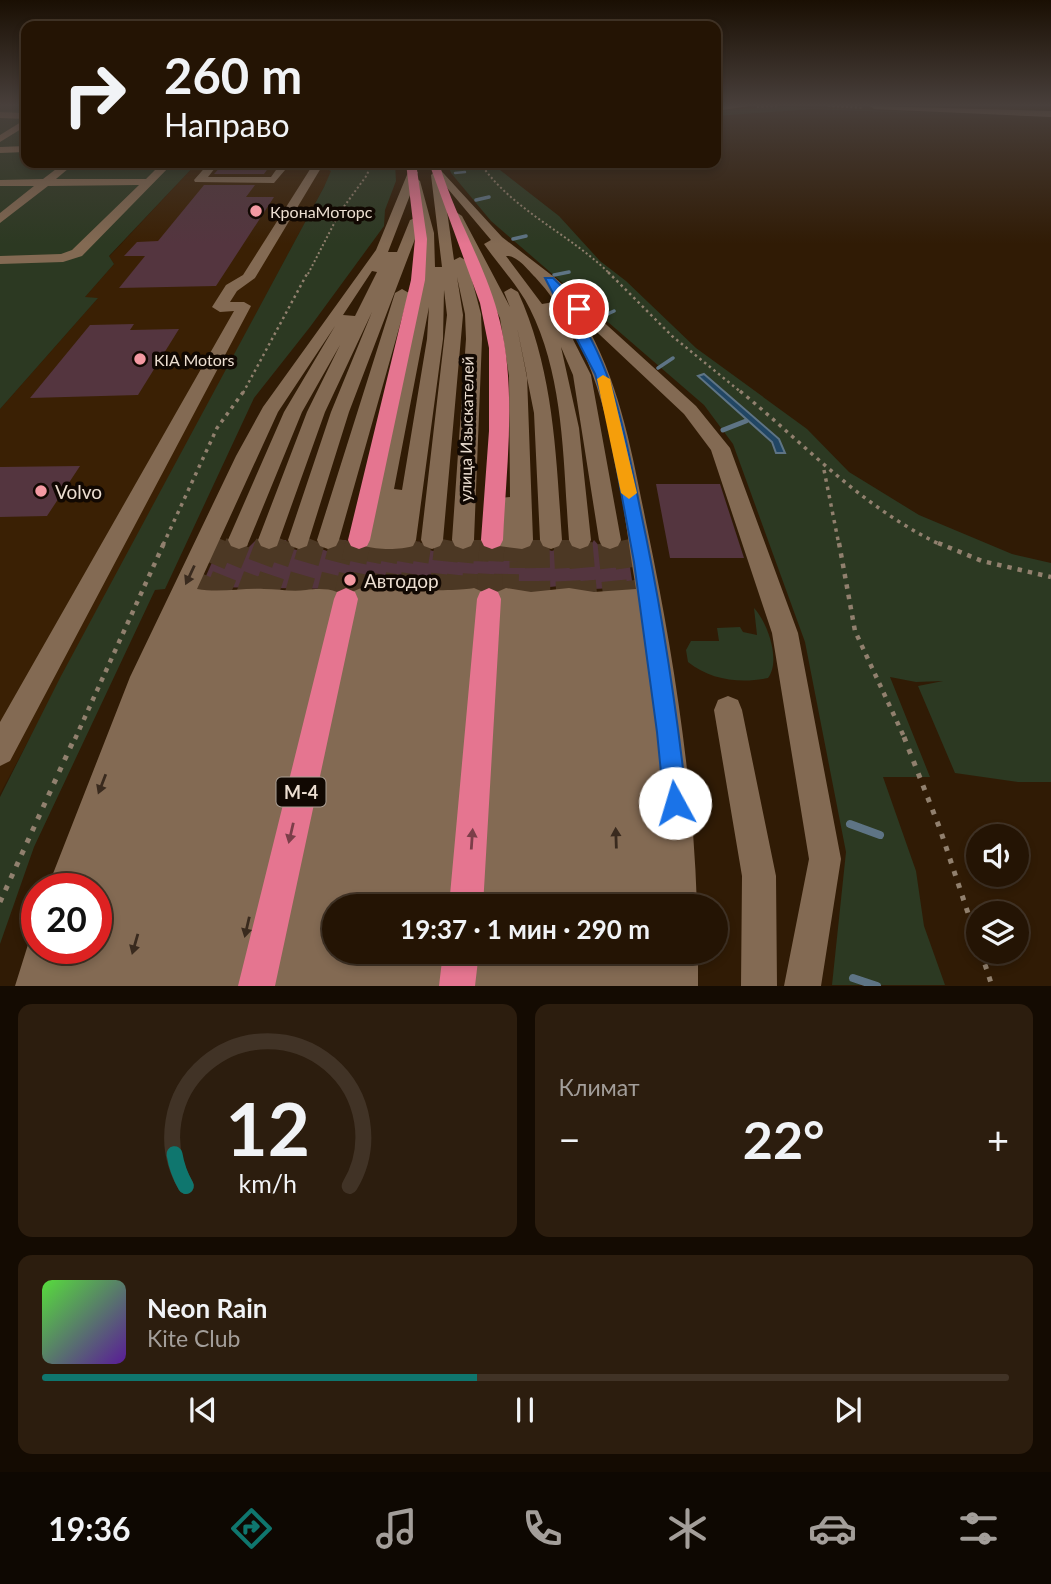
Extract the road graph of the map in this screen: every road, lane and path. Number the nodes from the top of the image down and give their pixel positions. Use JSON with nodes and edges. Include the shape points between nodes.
{"nodes":[{"id":1,"x":64,"y":168,"type":"edge"},
{"id":2,"x":163,"y":168,"type":"edge"},
{"id":3,"x":210,"y":168,"type":"edge"},
{"id":4,"x":295,"y":168,"type":"edge"},
{"id":5,"x":300,"y":168,"type":"edge"},
{"id":6,"x":369,"y":168,"type":"edge"},
{"id":7,"x":412,"y":168,"type":"edge"},
{"id":8,"x":435,"y":168,"type":"edge"},
{"id":9,"x":483,"y":168,"type":"edge"},
{"id":10,"x":150,"y":182,"type":"junction"},
{"id":11,"x":44,"y":183,"type":"junction"},
{"id":12,"x":0,"y":184,"type":"edge"},
{"id":13,"x":441,"y":199,"type":"junction"},
{"id":14,"x":417,"y":218,"type":"joint"},
{"id":15,"x":0,"y":219,"type":"edge"},
{"id":16,"x":397,"y":230,"type":"junction"},
{"id":17,"x":480,"y":246,"type":"junction"},
{"id":18,"x":378,"y":253,"type":"junction"},
{"id":19,"x":426,"y":253,"type":"junction"},
{"id":20,"x":0,"y":260,"type":"edge"},
{"id":21,"x":17,"y":260,"type":"junction"},
{"id":22,"x":0,"y":275,"type":"edge"},
{"id":23,"x":549,"y":280,"type":"junction"},
{"id":24,"x":450,"y":339,"type":"junction"},
{"id":25,"x":824,"y":468,"type":"junction"},
{"id":26,"x":447,"y":540,"type":"junction"},
{"id":27,"x":1051,"y":578,"type":"edge"},
{"id":28,"x":417,"y":599,"type":"junction"},
{"id":29,"x":728,"y":710,"type":"dead end"},
{"id":30,"x":0,"y":751,"type":"edge"},
{"id":31,"x":70,"y":873,"type":"edge"},
{"id":32,"x":92,"y":873,"type":"edge"},
{"id":33,"x":112,"y":876,"type":"edge"},
{"id":34,"x":342,"y":894,"type":"edge"},
{"id":35,"x":361,"y":894,"type":"edge"},
{"id":36,"x":381,"y":894,"type":"edge"},
{"id":37,"x":401,"y":894,"type":"edge"},
{"id":38,"x":420,"y":894,"type":"edge"},
{"id":39,"x":440,"y":894,"type":"edge"},
{"id":40,"x":464,"y":894,"type":"edge"},
{"id":41,"x":485,"y":894,"type":"edge"},
{"id":42,"x":510,"y":894,"type":"edge"},
{"id":43,"x":524,"y":894,"type":"edge"},
{"id":44,"x":553,"y":894,"type":"edge"},
{"id":45,"x":574,"y":894,"type":"edge"},
{"id":46,"x":593,"y":894,"type":"edge"},
{"id":47,"x":615,"y":894,"type":"edge"},
{"id":48,"x":636,"y":894,"type":"edge"},
{"id":49,"x":656,"y":894,"type":"edge"},
{"id":50,"x":680,"y":894,"type":"edge"},
{"id":51,"x":0,"y":902,"type":"edge"},
{"id":52,"x":966,"y":905,"type":"edge"},
{"id":53,"x":39,"y":964,"type":"edge"},
{"id":54,"x":60,"y":964,"type":"edge"},
{"id":55,"x":84,"y":964,"type":"edge"},
{"id":56,"x":328,"y":964,"type":"edge"},
{"id":57,"x":350,"y":964,"type":"edge"},
{"id":58,"x":372,"y":964,"type":"edge"},
{"id":59,"x":393,"y":964,"type":"edge"},
{"id":60,"x":413,"y":964,"type":"edge"},
{"id":61,"x":435,"y":964,"type":"edge"},
{"id":62,"x":460,"y":964,"type":"edge"},
{"id":63,"x":483,"y":964,"type":"edge"},
{"id":64,"x":504,"y":964,"type":"edge"},
{"id":65,"x":524,"y":964,"type":"edge"},
{"id":66,"x":548,"y":964,"type":"edge"},
{"id":67,"x":570,"y":964,"type":"edge"},
{"id":68,"x":591,"y":964,"type":"edge"},
{"id":69,"x":614,"y":964,"type":"edge"},
{"id":70,"x":635,"y":964,"type":"edge"},
{"id":71,"x":656,"y":964,"type":"edge"},
{"id":72,"x":680,"y":964,"type":"edge"},
{"id":73,"x":985,"y":964,"type":"edge"},
{"id":74,"x":33,"y":985,"type":"edge"},
{"id":75,"x":53,"y":985,"type":"edge"},
{"id":76,"x":78,"y":985,"type":"edge"},
{"id":77,"x":100,"y":985,"type":"edge"},
{"id":78,"x":123,"y":985,"type":"edge"},
{"id":79,"x":145,"y":985,"type":"edge"},
{"id":80,"x":168,"y":985,"type":"edge"},
{"id":81,"x":191,"y":985,"type":"edge"},
{"id":82,"x":212,"y":985,"type":"edge"},
{"id":83,"x":234,"y":985,"type":"edge"},
{"id":84,"x":256,"y":985,"type":"edge"},
{"id":85,"x":282,"y":985,"type":"edge"},
{"id":86,"x":303,"y":985,"type":"edge"},
{"id":87,"x":324,"y":985,"type":"edge"},
{"id":88,"x":346,"y":985,"type":"edge"},
{"id":89,"x":369,"y":985,"type":"edge"},
{"id":90,"x":390,"y":985,"type":"edge"},
{"id":91,"x":410,"y":985,"type":"edge"},
{"id":92,"x":433,"y":985,"type":"edge"},
{"id":93,"x":457,"y":985,"type":"edge"},
{"id":94,"x":481,"y":985,"type":"edge"},
{"id":95,"x":502,"y":985,"type":"edge"},
{"id":96,"x":523,"y":985,"type":"edge"},
{"id":97,"x":546,"y":985,"type":"edge"},
{"id":98,"x":569,"y":985,"type":"edge"},
{"id":99,"x":590,"y":985,"type":"edge"},
{"id":100,"x":613,"y":985,"type":"edge"},
{"id":101,"x":635,"y":985,"type":"edge"},
{"id":102,"x":656,"y":985,"type":"edge"},
{"id":103,"x":680,"y":985,"type":"edge"},
{"id":104,"x":759,"y":985,"type":"edge"},
{"id":105,"x":802,"y":985,"type":"edge"},
{"id":106,"x":992,"y":985,"type":"edge"}],
"edges":[{"from":1,"to":11,"type":"street"},
{"from":2,"to":10,"type":"street"},
{"from":3,"to":4,"type":"street","via":[[199,180],[275,180]]},
{"from":5,"to":30,"type":"street","via":[[248,278],[231,288],[220,307],[244,306]]},
{"from":6,"to":51,"type":"path","via":[[340,212],[251,382],[217,428]]},
{"from":7,"to":14,"type":"highway"},
{"from":7,"to":16,"type":"street","via":[[408,213]]},
{"from":7,"to":19,"type":"street","via":[[434,227]]},
{"from":8,"to":13,"type":"highway"},
{"from":8,"to":17,"type":"street"},
{"from":9,"to":25,"type":"path","via":[[517,204],[606,270],[652,317],[804,444]]},
{"from":10,"to":11,"type":"street"},
{"from":10,"to":21,"type":"street","via":[[78,253]]},
{"from":11,"to":12,"type":"street"},
{"from":11,"to":15,"type":"street"},
{"from":13,"to":17,"type":"highway"},
{"from":13,"to":17,"type":"street"},
{"from":13,"to":19,"type":"street"},
{"from":14,"to":19,"type":"street"},
{"from":16,"to":18,"type":"street"},
{"from":16,"to":18,"type":"street","via":[[238,540],[281,411]]},
{"from":16,"to":26,"type":"street","via":[[382,281],[316,412]]},
{"from":17,"to":23,"type":"street"},
{"from":17,"to":24,"type":"street","via":[[477,298]]},
{"from":17,"to":26,"type":"street","via":[[486,284],[500,318],[506,377]]},
{"from":17,"to":26,"type":"street","via":[[515,318],[529,376]]},
{"from":17,"to":26,"type":"street","via":[[514,284],[533,318],[549,376]]},
{"from":17,"to":26,"type":"street","via":[[530,284],[550,318],[567,364],[582,429]]},
{"from":17,"to":26,"type":"street","via":[[544,283],[567,318],[592,375]]},
{"from":18,"to":31,"type":"street","one_way":true,"via":[[269,411],[246,456],[140,686]]},
{"from":19,"to":24,"type":"street","via":[[432,291]]},
{"from":19,"to":24,"type":"street","via":[[463,314]]},
{"from":19,"to":26,"type":"street","via":[[375,413]]},
{"from":19,"to":26,"type":"street","via":[[351,412]]},
{"from":19,"to":26,"type":"street","via":[[328,412]]},
{"from":20,"to":21,"type":"street"},
{"from":21,"to":22,"type":"street"},
{"from":23,"to":50,"type":"street","via":[[602,374],[617,429],[643,562],[668,732]]},
{"from":23,"to":105,"type":"street","via":[[690,410],[720,448],[785,633],[825,859]]},
{"from":24,"to":26,"type":"street"},
{"from":24,"to":26,"type":"street"},
{"from":24,"to":26,"type":"street"},
{"from":24,"to":26,"type":"street"},
{"from":25,"to":27,"type":"path","via":[[936,543],[988,563]]},
{"from":25,"to":52,"type":"path","via":[[833,494],[844,591],[856,634],[914,760]]},
{"from":28,"to":32,"type":"street","via":[[120,792]]},
{"from":28,"to":33,"type":"street","via":[[138,793]]},
{"from":28,"to":34,"type":"street"},
{"from":28,"to":35,"type":"street"},
{"from":28,"to":36,"type":"street"},
{"from":28,"to":37,"type":"street"},
{"from":28,"to":38,"type":"street"},
{"from":28,"to":39,"type":"street"},
{"from":40,"to":28,"type":"highway","one_way":true},
{"from":28,"to":41,"type":"street"},
{"from":28,"to":42,"type":"street","via":[[514,849]]},
{"from":28,"to":43,"type":"street"},
{"from":28,"to":44,"type":"street","via":[[555,848]]},
{"from":28,"to":45,"type":"street","via":[[576,848]]},
{"from":28,"to":46,"type":"street","via":[[593,744]]},
{"from":47,"to":28,"type":"street","one_way":true,"via":[[617,846]]},
{"from":28,"to":48,"type":"street","via":[[637,847]]},
{"from":28,"to":49,"type":"street","via":[[649,732]]},
{"from":28,"to":77,"type":"street","via":[[159,793]]},
{"from":28,"to":78,"type":"street","one_way":true,"via":[[179,792]]},
{"from":28,"to":79,"type":"street","via":[[197,792]]},
{"from":28,"to":80,"type":"street","via":[[220,792]]},
{"from":28,"to":81,"type":"street","via":[[239,792]]},
{"from":28,"to":82,"type":"street"},
{"from":28,"to":83,"type":"street","one_way":true},
{"from":28,"to":84,"type":"highway","number":"М-4","one_way":true},
{"from":28,"to":85,"type":"street"},
{"from":28,"to":86,"type":"street"},
{"from":29,"to":104,"type":"street","via":[[759,876]]},
{"from":53,"to":74,"type":"street"},
{"from":54,"to":75,"type":"street"},
{"from":55,"to":76,"type":"street"},
{"from":56,"to":87,"type":"street"},
{"from":57,"to":88,"type":"street"},
{"from":58,"to":89,"type":"street"},
{"from":59,"to":90,"type":"street"},
{"from":60,"to":91,"type":"street"},
{"from":61,"to":92,"type":"street"},
{"from":62,"to":93,"type":"highway"},
{"from":63,"to":94,"type":"street"},
{"from":64,"to":95,"type":"street"},
{"from":65,"to":96,"type":"street"},
{"from":66,"to":97,"type":"street"},
{"from":67,"to":98,"type":"street"},
{"from":68,"to":99,"type":"street"},
{"from":69,"to":100,"type":"street"},
{"from":70,"to":101,"type":"street"},
{"from":71,"to":102,"type":"street"},
{"from":72,"to":103,"type":"street"},
{"from":73,"to":106,"type":"path"}]}
